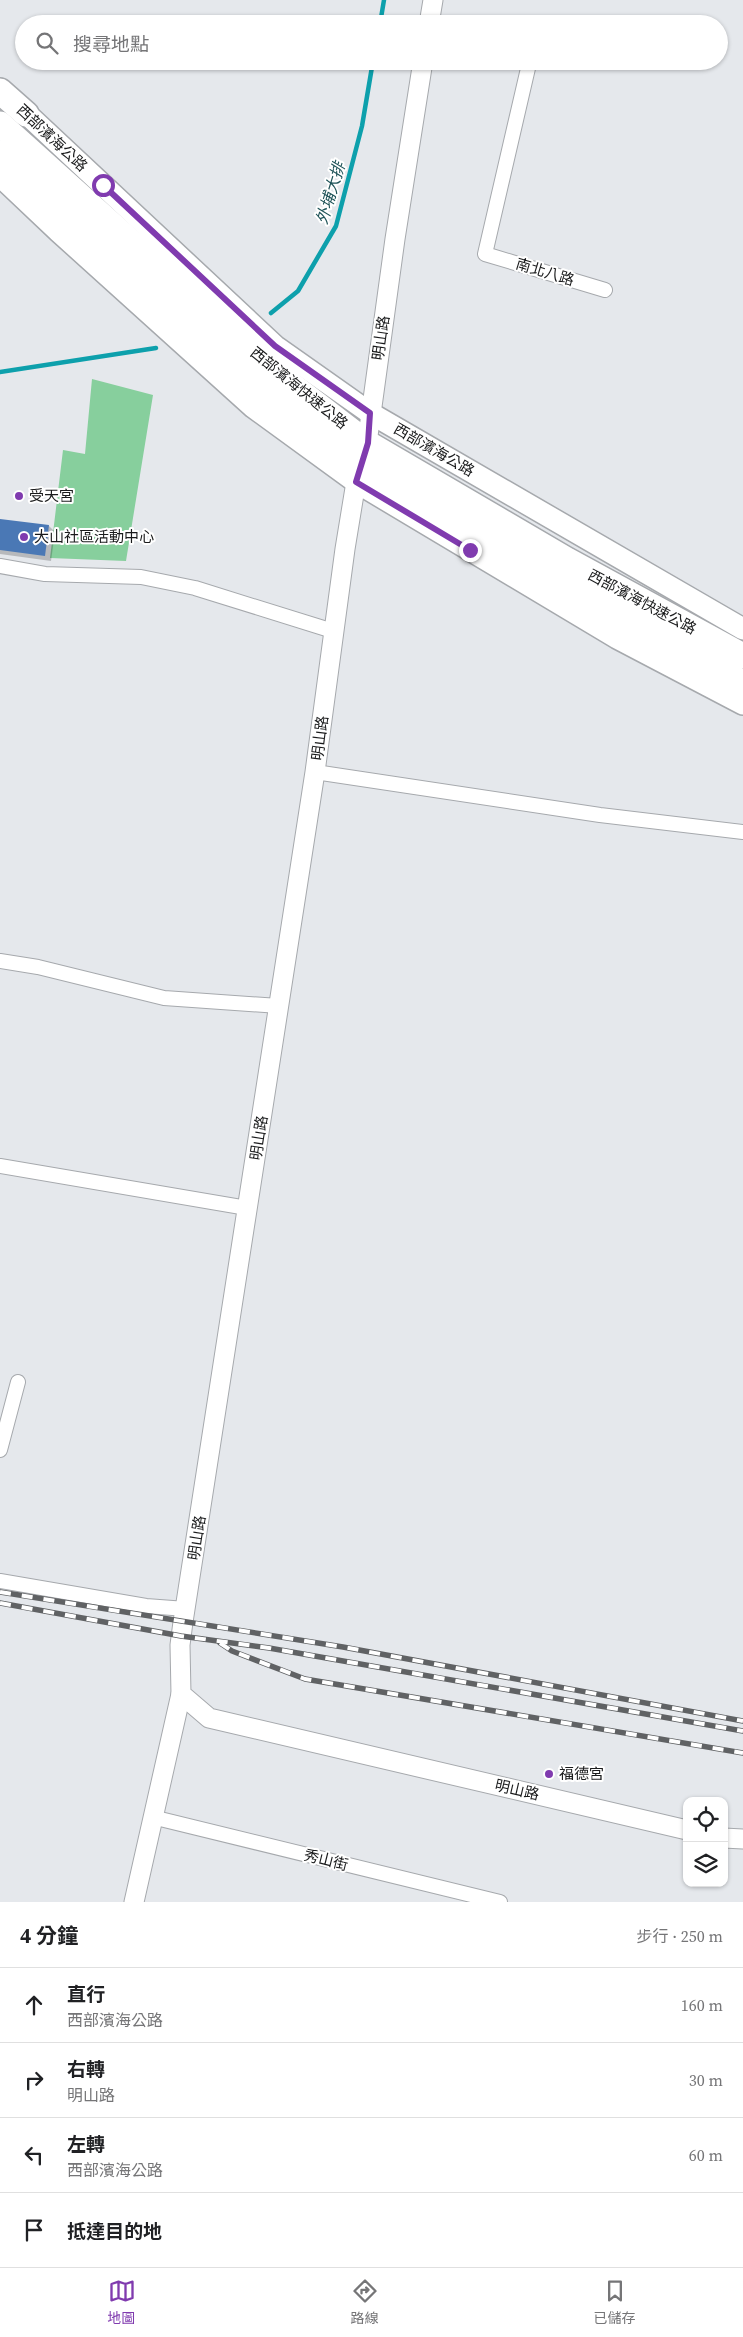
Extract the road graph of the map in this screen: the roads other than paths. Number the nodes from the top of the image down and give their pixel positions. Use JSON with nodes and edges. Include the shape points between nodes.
{"nodes":[{"id":1,"x":433,"y":0,"type":"edge"},
{"id":2,"x":430,"y":15,"type":"edge"},
{"id":3,"x":422,"y":70,"type":"edge"},
{"id":4,"x":528,"y":70,"type":"edge"},
{"id":5,"x":0,"y":89,"type":"edge"},
{"id":6,"x":26,"y":114,"type":"joint"},
{"id":7,"x":0,"y":124,"type":"edge"},
{"id":8,"x":0,"y":152,"type":"edge"},
{"id":9,"x":1,"y":176,"type":"edge"},
{"id":10,"x":605,"y":290,"type":"dead end"},
{"id":11,"x":370,"y":413,"type":"junction"},
{"id":12,"x":362,"y":462,"type":"junction"},
{"id":13,"x":0,"y":566,"type":"edge"},
{"id":14,"x":743,"y":629,"type":"edge"},
{"id":15,"x":333,"y":631,"type":"junction"},
{"id":16,"x":743,"y":656,"type":"edge"},
{"id":17,"x":743,"y":683,"type":"edge"},
{"id":18,"x":743,"y":704,"type":"edge"},
{"id":19,"x":315,"y":772,"type":"junction"},
{"id":20,"x":743,"y":832,"type":"edge"},
{"id":21,"x":0,"y":961,"type":"edge"},
{"id":22,"x":279,"y":1006,"type":"junction"},
{"id":23,"x":0,"y":1166,"type":"edge"},
{"id":24,"x":247,"y":1208,"type":"junction"},
{"id":25,"x":18,"y":1382,"type":"dead end"},
{"id":26,"x":0,"y":1450,"type":"edge"},
{"id":27,"x":0,"y":1581,"type":"edge"},
{"id":28,"x":186,"y":1608,"type":"junction"},
{"id":29,"x":181,"y":1694,"type":"junction"},
{"id":30,"x":152,"y":1817,"type":"junction"},
{"id":31,"x":683,"y":1829,"type":"edge"},
{"id":32,"x":728,"y":1838,"type":"edge"},
{"id":33,"x":743,"y":1839,"type":"edge"},
{"id":34,"x":134,"y":1902,"type":"edge"},
{"id":35,"x":500,"y":1902,"type":"edge"}],
"edges":[{"from":1,"to":2,"type":"street"},
{"from":3,"to":11,"type":"street","name":"明山路"},
{"from":4,"to":10,"type":"street","name":"南北八路","via":[[485,254]]},
{"from":5,"to":6,"type":"highway"},
{"from":6,"to":11,"type":"main road","name":"西部濱海公路","via":[[275,346]]},
{"from":7,"to":12,"type":"highway","name":"西部濱海快速公路","via":[[282,377]]},
{"from":8,"to":12,"type":"highway","name":"西部濱海快速公路","via":[[273,396]]},
{"from":9,"to":12,"type":"main road","via":[[253,408]]},
{"from":11,"to":12,"type":"street","name":"明山路"},
{"from":11,"to":14,"type":"main road","name":"西部濱海公路"},
{"from":12,"to":15,"type":"street","name":"明山路"},
{"from":12,"to":16,"type":"highway","name":"西部濱海快速公路","via":[[567,560]]},
{"from":12,"to":17,"type":"highway","name":"西部濱海快速公路","via":[[548,575]]},
{"from":12,"to":18,"type":"main road","via":[[617,638]]},
{"from":13,"to":15,"type":"street","via":[[44,574],[150,579],[195,588]]},
{"from":15,"to":19,"type":"street","name":"明山路"},
{"from":19,"to":20,"type":"street","via":[[600,815]]},
{"from":19,"to":22,"type":"street","name":"明山路"},
{"from":21,"to":22,"type":"street","via":[[38,967],[164,998]]},
{"from":22,"to":24,"type":"street","name":"明山路"},
{"from":23,"to":24,"type":"street"},
{"from":24,"to":28,"type":"street","name":"明山路"},
{"from":25,"to":26,"type":"street"},
{"from":27,"to":28,"type":"street","via":[[146,1606]]},
{"from":28,"to":29,"type":"street","name":"明山路","via":[[180,1645]]},
{"from":29,"to":30,"type":"street"},
{"from":29,"to":31,"type":"street","name":"明山路","via":[[210,1718]]},
{"from":30,"to":34,"type":"street"},
{"from":30,"to":35,"type":"street","name":"秀山街"},
{"from":32,"to":33,"type":"street"}]}
